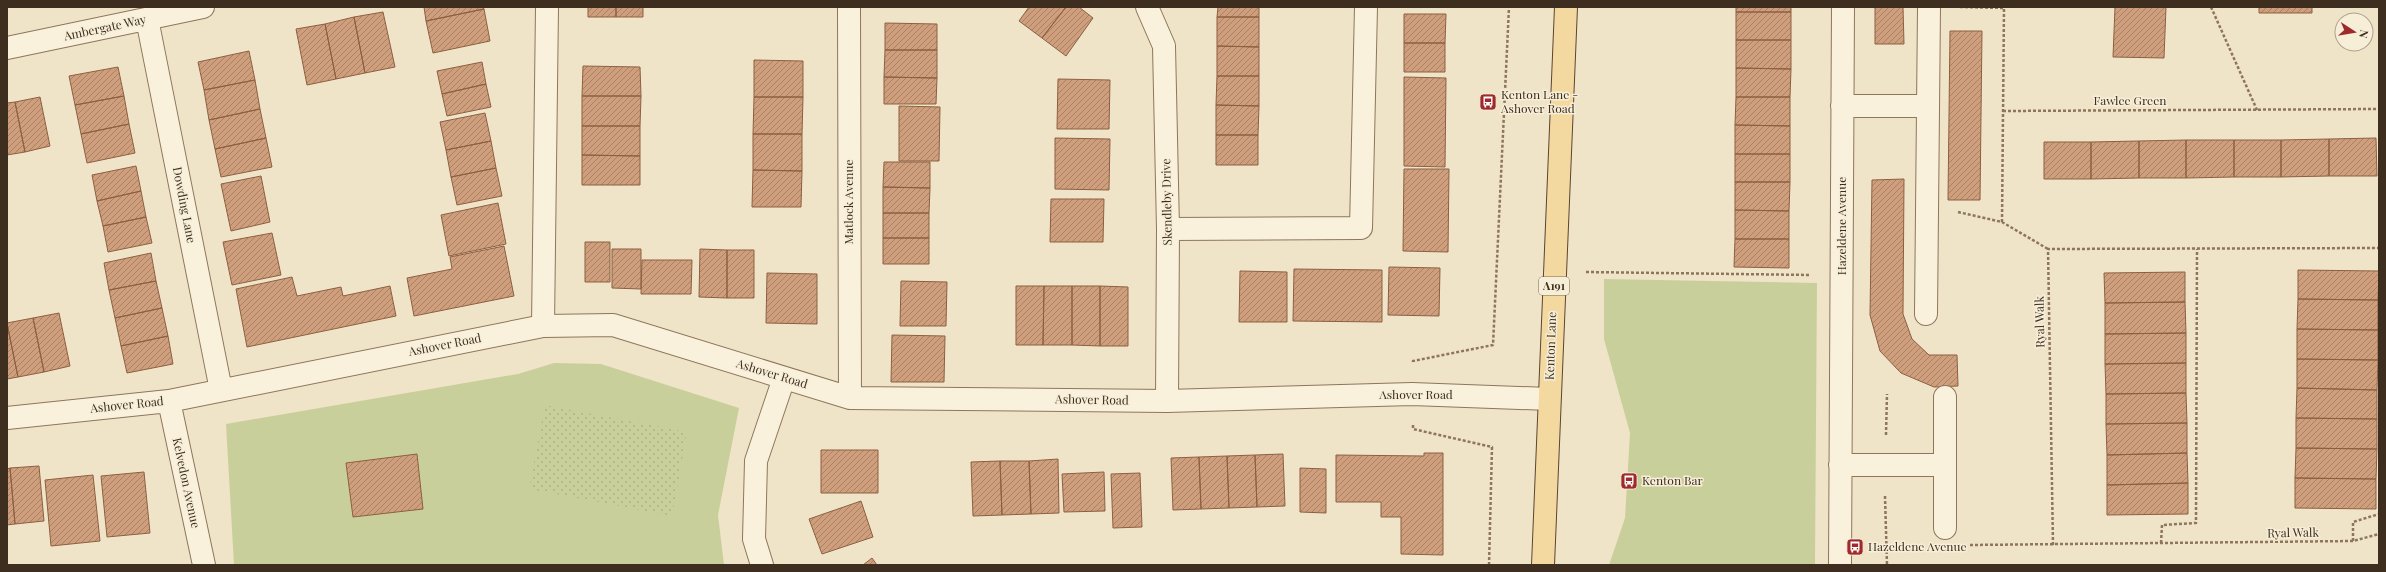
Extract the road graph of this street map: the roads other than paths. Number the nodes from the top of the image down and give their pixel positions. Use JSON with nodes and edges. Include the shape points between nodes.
{"nodes":[{"id":1,"x":204,"y":7,"type":"edge"},
{"id":2,"x":547,"y":7,"type":"edge"},
{"id":3,"x":849,"y":7,"type":"edge"},
{"id":4,"x":1147,"y":7,"type":"edge"},
{"id":5,"x":1366,"y":7,"type":"edge"},
{"id":6,"x":1566,"y":7,"type":"edge"},
{"id":7,"x":1843,"y":7,"type":"edge"},
{"id":8,"x":1929,"y":7,"type":"edge"},
{"id":9,"x":147,"y":19,"type":"junction"},
{"id":10,"x":7,"y":48,"type":"edge"},
{"id":11,"x":1842,"y":106,"type":"junction"},
{"id":12,"x":1928,"y":106,"type":"junction"},
{"id":13,"x":1168,"y":229,"type":"junction"},
{"id":14,"x":1926,"y":314,"type":"dead end"},
{"id":15,"x":543,"y":326,"type":"junction"},
{"id":16,"x":784,"y":378,"type":"junction"},
{"id":17,"x":221,"y":390,"type":"junction"},
{"id":18,"x":1945,"y":397,"type":"dead end"},
{"id":19,"x":850,"y":398,"type":"junction"},
{"id":20,"x":1549,"y":399,"type":"junction"},
{"id":21,"x":169,"y":401,"type":"junction"},
{"id":22,"x":1167,"y":401,"type":"junction"},
{"id":23,"x":7,"y":418,"type":"edge"},
{"id":24,"x":1840,"y":465,"type":"junction"},
{"id":25,"x":1945,"y":465,"type":"junction"},
{"id":26,"x":1945,"y":528,"type":"dead end"},
{"id":27,"x":1840,"y":556,"type":"edge"},
{"id":28,"x":204,"y":565,"type":"edge"},
{"id":29,"x":762,"y":565,"type":"edge"},
{"id":30,"x":1542,"y":565,"type":"edge"}],
"edges":[{"from":1,"to":9,"type":"street","name":"Ambergate Way"},
{"from":2,"to":15,"type":"street"},
{"from":3,"to":19,"type":"street","name":"Matlock Avenue"},
{"from":4,"to":13,"type":"street","name":"Skendleby Drive","via":[[1164,46]]},
{"from":5,"to":13,"type":"street","via":[[1361,228]]},
{"from":6,"to":20,"type":"main road","name":"Kenton Lane","number":"A191"},
{"from":7,"to":11,"type":"street","name":"Hazeldene Avenue"},
{"from":8,"to":12,"type":"street"},
{"from":9,"to":10,"type":"street","name":"Ambergate Way"},
{"from":9,"to":17,"type":"street","name":"Dowding Lane"},
{"from":11,"to":12,"type":"street"},
{"from":11,"to":24,"type":"street","name":"Hazeldene Avenue"},
{"from":12,"to":14,"type":"street"},
{"from":13,"to":22,"type":"street","name":"Skendleby Drive"},
{"from":15,"to":16,"type":"street","name":"Ashover Road","via":[[613,325]]},
{"from":15,"to":17,"type":"street","name":"Ashover Road"},
{"from":16,"to":19,"type":"street","name":"Ashover Road"},
{"from":16,"to":29,"type":"street","via":[[756,461],[754,540]]},
{"from":17,"to":21,"type":"street","name":"Ashover Road"},
{"from":18,"to":25,"type":"street"},
{"from":19,"to":22,"type":"street","name":"Ashover Road"},
{"from":20,"to":22,"type":"street","name":"Ashover Road","via":[[1412,394]]},
{"from":20,"to":30,"type":"main road","name":"Kenton Lane","number":"A191"},
{"from":21,"to":23,"type":"street","name":"Ashover Road"},
{"from":21,"to":28,"type":"street","name":"Kelvedon Avenue"},
{"from":24,"to":25,"type":"street"},
{"from":24,"to":27,"type":"street","name":"Hazeldene Avenue"},
{"from":25,"to":26,"type":"street"}]}
